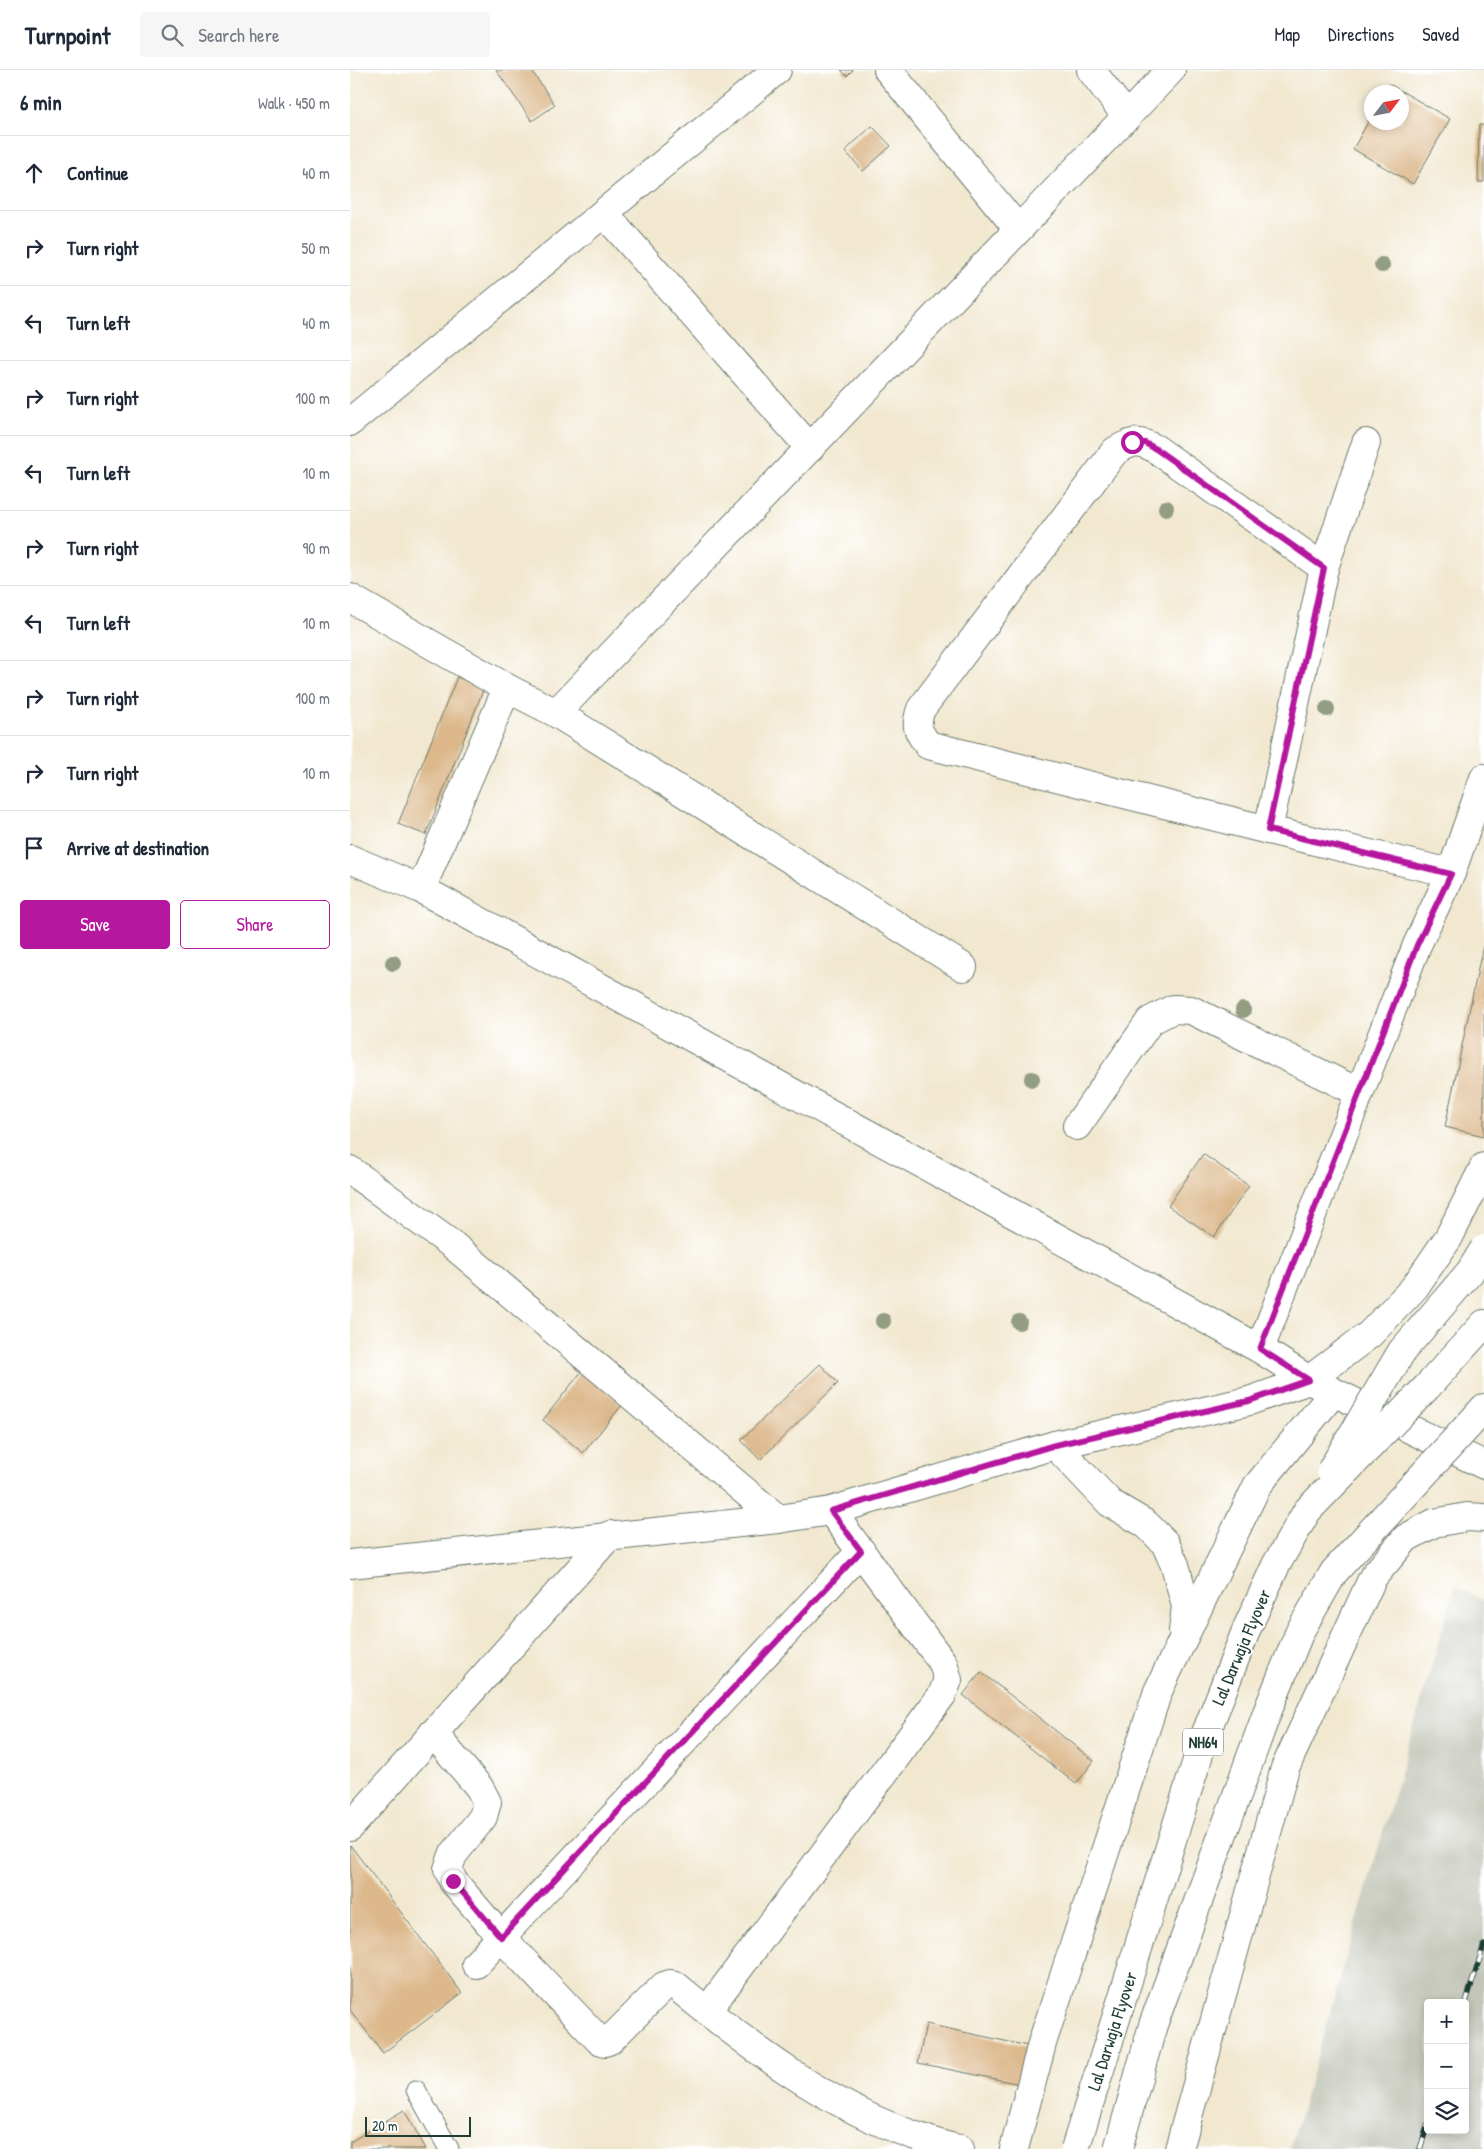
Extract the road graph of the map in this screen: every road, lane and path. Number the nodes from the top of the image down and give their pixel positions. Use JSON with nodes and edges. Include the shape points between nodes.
{"nodes":[{"id":1,"x":777,"y":70,"type":"edge"},
{"id":2,"x":888,"y":70,"type":"edge"},
{"id":3,"x":1091,"y":70,"type":"edge"},
{"id":4,"x":1171,"y":70,"type":"edge"},
{"id":5,"x":1126,"y":117,"type":"junction"},
{"id":6,"x":604,"y":213,"type":"junction"},
{"id":7,"x":1018,"y":229,"type":"junction"},
{"id":8,"x":350,"y":422,"type":"edge"},
{"id":9,"x":1366,"y":443,"type":"dead end"},
{"id":10,"x":810,"y":448,"type":"junction"},
{"id":11,"x":1324,"y":568,"type":"junction"},
{"id":12,"x":350,"y":598,"type":"edge"},
{"id":13,"x":507,"y":688,"type":"junction"},
{"id":14,"x":556,"y":713,"type":"junction"},
{"id":15,"x":1484,"y":778,"type":"edge"},
{"id":16,"x":1268,"y":830,"type":"junction"},
{"id":17,"x":350,"y":859,"type":"edge"},
{"id":18,"x":1451,"y":874,"type":"junction"},
{"id":19,"x":421,"y":888,"type":"junction"},
{"id":20,"x":963,"y":967,"type":"dead end"},
{"id":21,"x":1358,"y":1092,"type":"junction"},
{"id":22,"x":1077,"y":1126,"type":"dead end"},
{"id":23,"x":1484,"y":1167,"type":"edge"},
{"id":24,"x":350,"y":1170,"type":"edge"},
{"id":25,"x":1484,"y":1249,"type":"edge"},
{"id":26,"x":1484,"y":1324,"type":"edge"},
{"id":27,"x":1260,"y":1349,"type":"junction"},
{"id":28,"x":1309,"y":1380,"type":"junction"},
{"id":29,"x":1334,"y":1392,"type":"junction"},
{"id":30,"x":1484,"y":1408,"type":"edge"},
{"id":31,"x":1055,"y":1445,"type":"junction"},
{"id":32,"x":1481,"y":1460,"type":"edge"},
{"id":33,"x":831,"y":1511,"type":"junction"},
{"id":34,"x":1307,"y":1511,"type":"junction"},
{"id":35,"x":778,"y":1518,"type":"junction"},
{"id":36,"x":1484,"y":1518,"type":"edge"},
{"id":37,"x":610,"y":1535,"type":"junction"},
{"id":38,"x":861,"y":1551,"type":"junction"},
{"id":39,"x":350,"y":1564,"type":"edge"},
{"id":40,"x":1181,"y":1642,"type":"junction"},
{"id":41,"x":433,"y":1733,"type":"junction"},
{"id":42,"x":350,"y":1827,"type":"edge"},
{"id":43,"x":501,"y":1937,"type":"junction"},
{"id":44,"x":476,"y":1964,"type":"dead end"},
{"id":45,"x":707,"y":2011,"type":"junction"},
{"id":46,"x":416,"y":2090,"type":"dead end"},
{"id":47,"x":449,"y":2149,"type":"edge"},
{"id":48,"x":960,"y":2149,"type":"edge"},
{"id":49,"x":1014,"y":2149,"type":"edge"},
{"id":50,"x":1076,"y":2149,"type":"edge"},
{"id":51,"x":1118,"y":2149,"type":"edge"},
{"id":52,"x":1179,"y":2149,"type":"edge"}],
"edges":[{"from":1,"to":6,"type":"main road"},
{"from":2,"to":7,"type":"main road"},
{"from":3,"to":5,"type":"main road"},
{"from":4,"to":5,"type":"main road"},
{"from":5,"to":7,"type":"main road"},
{"from":6,"to":8,"type":"main road"},
{"from":6,"to":10,"type":"main road"},
{"from":7,"to":10,"type":"main road"},
{"from":9,"to":11,"type":"main road"},
{"from":10,"to":14,"type":"main road"},
{"from":11,"to":16,"type":"main road"},
{"from":11,"to":16,"type":"main road","via":[[1156,449],[1145,443],[1132,442],[1115,451],[921,708],[917,722],[920,735],[928,745]]},
{"from":12,"to":13,"type":"main road"},
{"from":13,"to":14,"type":"main road"},
{"from":13,"to":19,"type":"main road"},
{"from":14,"to":20,"type":"main road"},
{"from":15,"to":18,"type":"main road"},
{"from":16,"to":18,"type":"main road"},
{"from":17,"to":19,"type":"main road"},
{"from":18,"to":21,"type":"main road","via":[[1417,945]]},
{"from":19,"to":27,"type":"main road"},
{"from":21,"to":22,"type":"main road","via":[[1191,1010],[1173,1009],[1150,1021]]},
{"from":21,"to":27,"type":"main road"},
{"from":23,"to":28,"type":"main road","via":[[1449,1237],[1414,1288],[1370,1334]]},
{"from":24,"to":35,"type":"main road","via":[[454,1246]]},
{"from":25,"to":34,"type":"main road","bridge":true,"via":[[1470,1272],[1402,1351]]},
{"from":26,"to":34,"type":"main road","name":"Lal Darwaja Flyover","number":"NH64","bridge":true},
{"from":27,"to":28,"type":"main road"},
{"from":28,"to":29,"type":"main road"},
{"from":28,"to":31,"type":"main road","via":[[1249,1401]]},
{"from":29,"to":32,"type":"main road"},
{"from":29,"to":40,"type":"main road","via":[[1257,1486]]},
{"from":30,"to":51,"type":"main road","bridge":true,"via":[[1334,1572],[1300,1631],[1153,2025]]},
{"from":31,"to":33,"type":"main road"},
{"from":31,"to":40,"type":"main road","via":[[1110,1503],[1146,1524],[1165,1543],[1175,1565],[1186,1606]]},
{"from":33,"to":35,"type":"main road"},
{"from":33,"to":38,"type":"main road"},
{"from":34,"to":50,"type":"main road","name":"Lal Darwaja Flyover","number":"NH64","bridge":true,"via":[[1247,1628],[1204,1738]]},
{"from":35,"to":37,"type":"main road"},
{"from":36,"to":52,"type":"main road","via":[[1467,1517],[1434,1523],[1406,1538],[1373,1577],[1285,1768]]},
{"from":37,"to":39,"type":"main road"},
{"from":37,"to":41,"type":"main road"},
{"from":38,"to":43,"type":"main road"},
{"from":38,"to":45,"type":"main road","via":[[943,1663],[948,1680],[942,1695]]},
{"from":40,"to":49,"type":"main road","via":[[1155,1701],[1044,2040]]},
{"from":41,"to":42,"type":"main road"},
{"from":41,"to":43,"type":"main road","via":[[487,1802],[484,1817],[453,1855],[448,1869],[453,1881]]},
{"from":43,"to":44,"type":"main road"},
{"from":43,"to":45,"type":"main road","via":[[599,2040],[610,2040],[664,1986],[670,1984]]},
{"from":45,"to":48,"type":"main road","via":[[816,2090],[888,2127]]},
{"from":46,"to":47,"type":"lane"}]}
